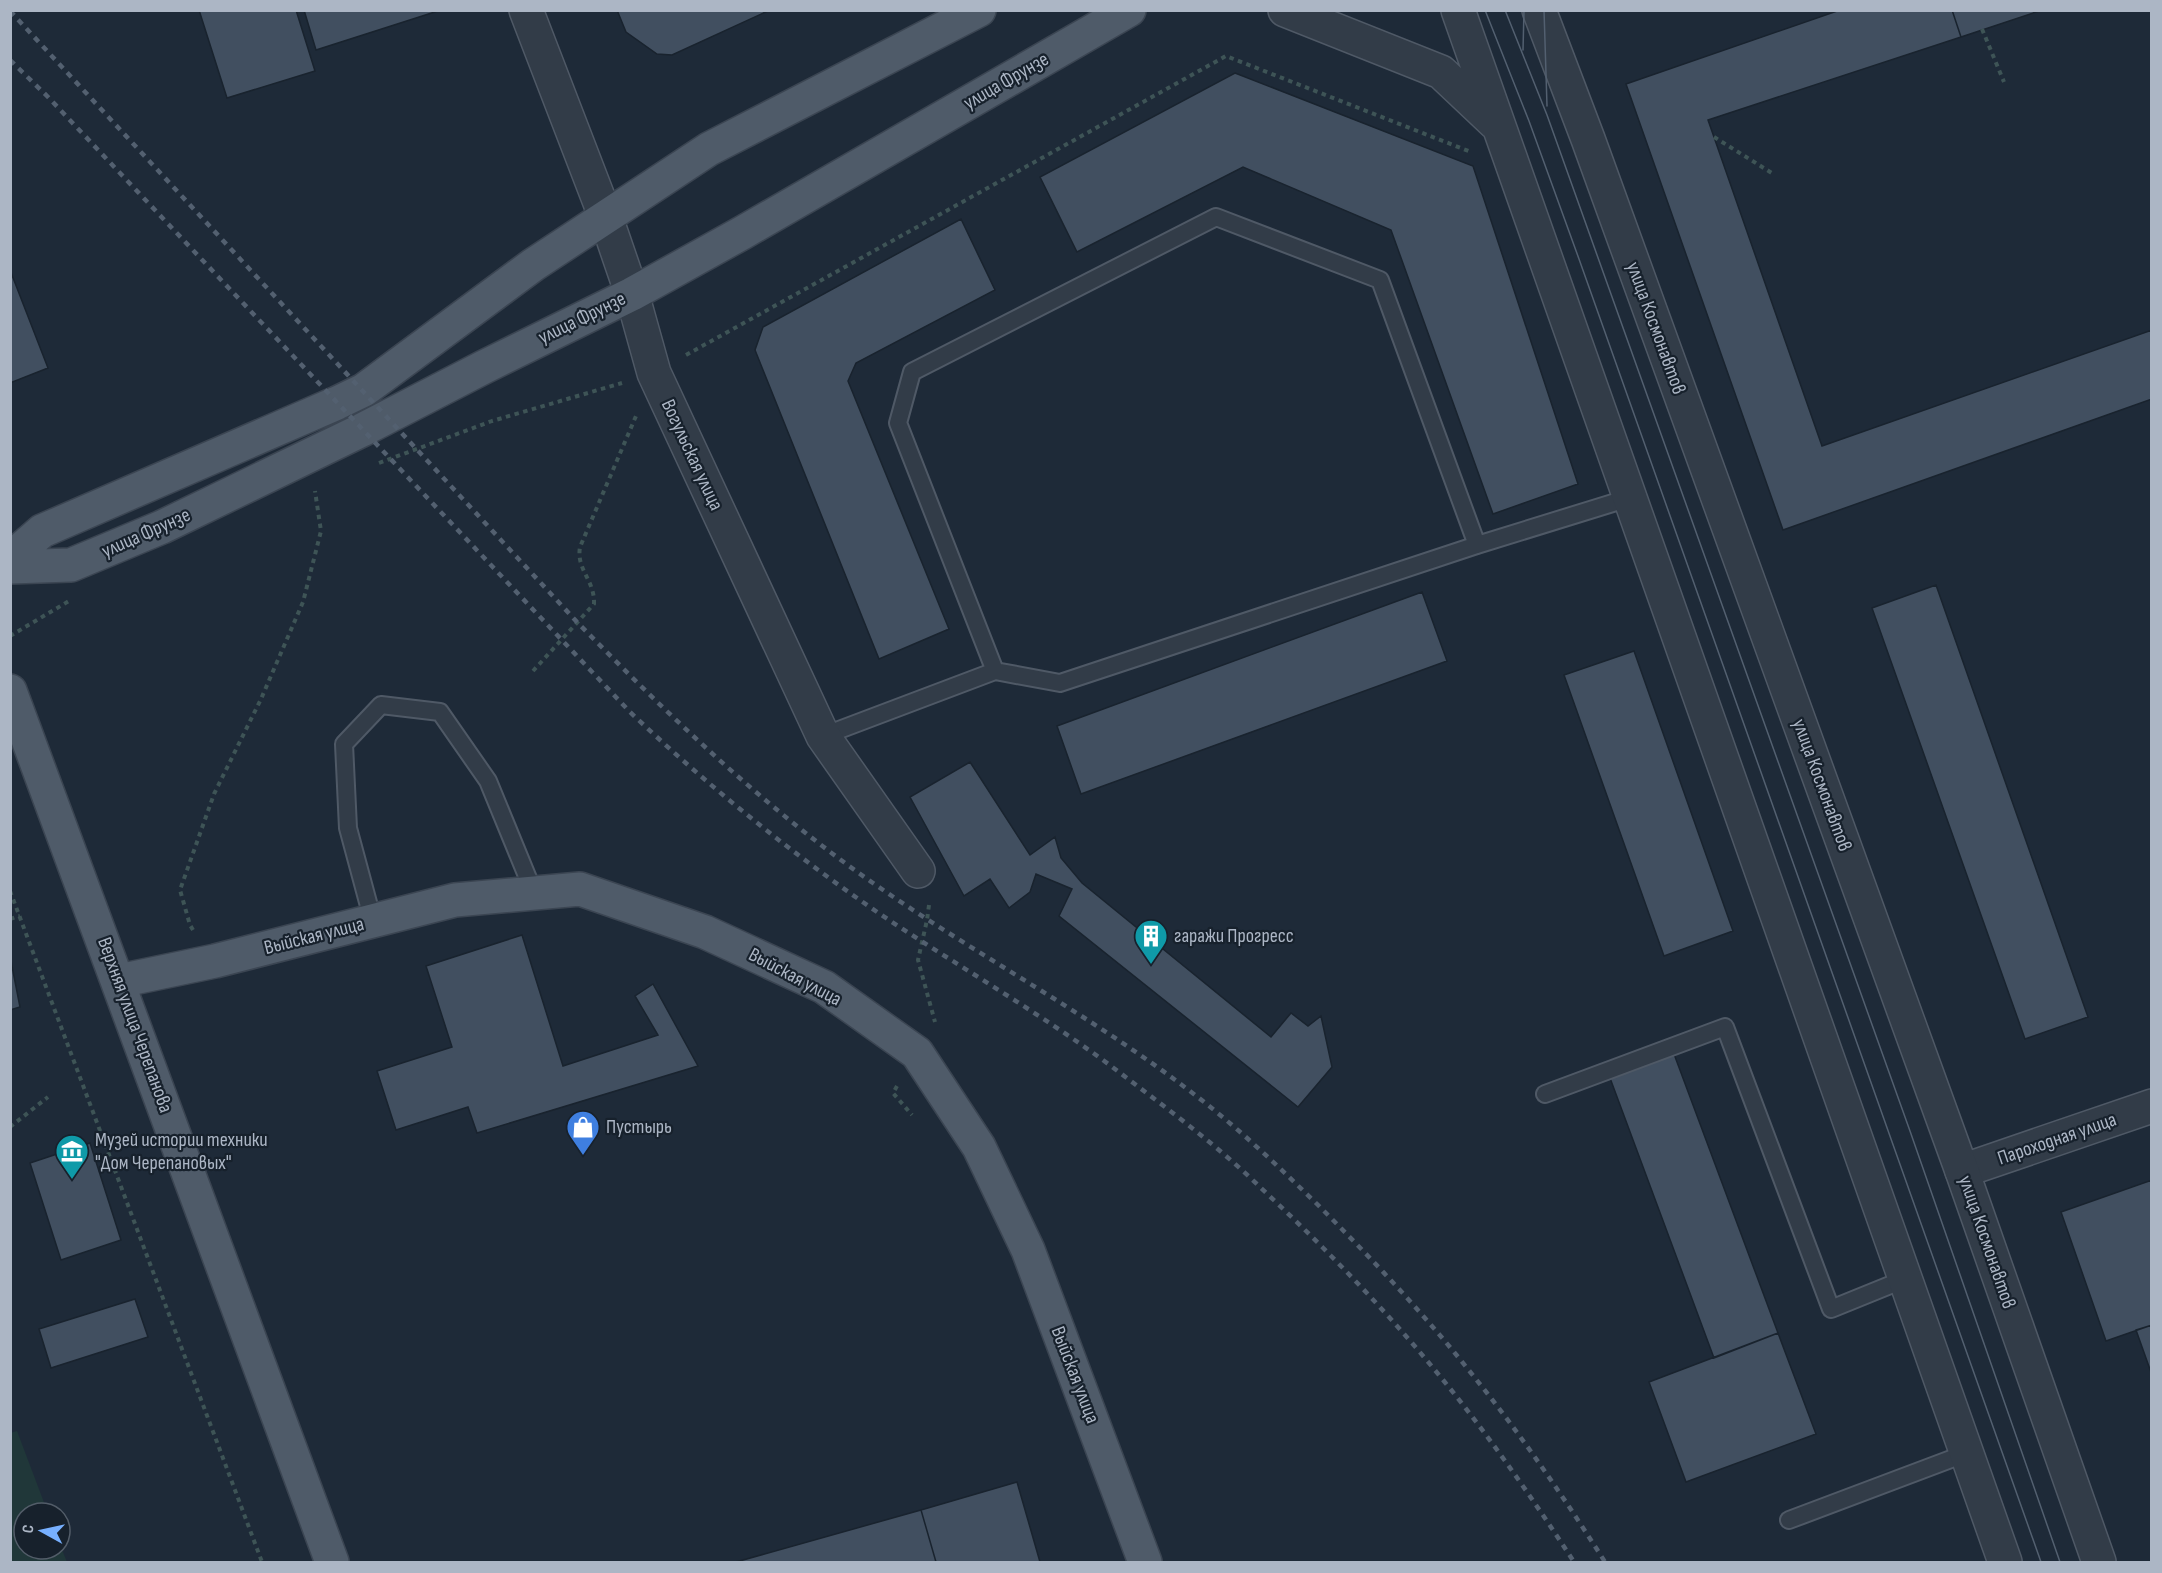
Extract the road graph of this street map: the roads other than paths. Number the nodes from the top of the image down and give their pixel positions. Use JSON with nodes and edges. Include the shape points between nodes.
{"nodes":[{"id":1,"x":526,"y":10,"type":"edge"},
{"id":2,"x":979,"y":10,"type":"edge"},
{"id":3,"x":1129,"y":10,"type":"edge"},
{"id":4,"x":1285,"y":10,"type":"edge"},
{"id":5,"x":1458,"y":10,"type":"edge"},
{"id":6,"x":1539,"y":10,"type":"edge"},
{"id":7,"x":1499,"y":127,"type":"junction"},
{"id":8,"x":606,"y":218,"type":"junction"},
{"id":9,"x":632,"y":294,"type":"junction"},
{"id":10,"x":1629,"y":498,"type":"junction"},
{"id":11,"x":1477,"y":545,"type":"junction"},
{"id":12,"x":10,"y":559,"type":"edge"},
{"id":13,"x":10,"y":567,"type":"edge"},
{"id":14,"x":995,"y":671,"type":"junction"},
{"id":15,"x":10,"y":691,"type":"edge"},
{"id":16,"x":823,"y":736,"type":"junction"},
{"id":17,"x":918,"y":871,"type":"dead end"},
{"id":18,"x":534,"y":893,"type":"junction"},
{"id":19,"x":373,"y":921,"type":"junction"},
{"id":20,"x":119,"y":981,"type":"junction"},
{"id":21,"x":1545,"y":1094,"type":"dead end"},
{"id":22,"x":2151,"y":1106,"type":"edge"},
{"id":23,"x":1962,"y":1171,"type":"junction"},
{"id":24,"x":1905,"y":1279,"type":"junction"},
{"id":25,"x":1967,"y":1454,"type":"junction"},
{"id":26,"x":1789,"y":1520,"type":"dead end"},
{"id":27,"x":332,"y":1563,"type":"edge"},
{"id":28,"x":1145,"y":1563,"type":"edge"},
{"id":29,"x":2005,"y":1563,"type":"edge"},
{"id":30,"x":2099,"y":1563,"type":"edge"}],
"edges":[{"from":1,"to":8,"type":"street","name":"Вогульская улица"},
{"from":2,"to":8,"type":"main road","via":[[709,149]]},
{"from":3,"to":9,"type":"main road","name":"улица Фрунзе"},
{"from":4,"to":7,"type":"street","via":[[1441,72]]},
{"from":5,"to":7,"type":"street"},
{"from":6,"to":23,"type":"street","name":"улица Космонавтов"},
{"from":7,"to":10,"type":"street"},
{"from":8,"to":9,"type":"street","name":"Вогульская улица"},
{"from":8,"to":12,"type":"main road","via":[[533,265],[364,390],[42,531]]},
{"from":9,"to":13,"type":"main road","name":"улица Фрунзе","via":[[162,527],[71,565]]},
{"from":9,"to":16,"type":"street","name":"Вогульская улица","via":[[654,373]]},
{"from":10,"to":11,"type":"lane"},
{"from":10,"to":24,"type":"street"},
{"from":11,"to":14,"type":"lane","via":[[1060,683]]},
{"from":11,"to":14,"type":"lane","via":[[1380,280],[1216,217],[912,372],[898,423]]},
{"from":14,"to":16,"type":"lane"},
{"from":15,"to":20,"type":"main road","name":"Верхняя улица Черепанова"},
{"from":16,"to":17,"type":"street","name":"Вогульская улица"},
{"from":18,"to":19,"type":"main road","name":"Выйская улица","via":[[455,900]]},
{"from":18,"to":19,"type":"lane","via":[[489,781],[440,712],[381,705],[344,744],[348,828]]},
{"from":18,"to":28,"type":"main road","name":"Выйская улица","via":[[580,889],[705,932],[824,987],[917,1053],[979,1148],[1028,1250]]},
{"from":19,"to":20,"type":"main road","name":"Выйская улица"},
{"from":20,"to":27,"type":"main road","name":"Верхняя улица Черепанова"},
{"from":21,"to":24,"type":"lane","via":[[1725,1027],[1831,1309]]},
{"from":22,"to":23,"type":"street","name":"Пароходная улица"},
{"from":23,"to":30,"type":"street","name":"улица Космонавтов"},
{"from":24,"to":25,"type":"street"},
{"from":25,"to":26,"type":"lane"},
{"from":25,"to":29,"type":"street"}]}
